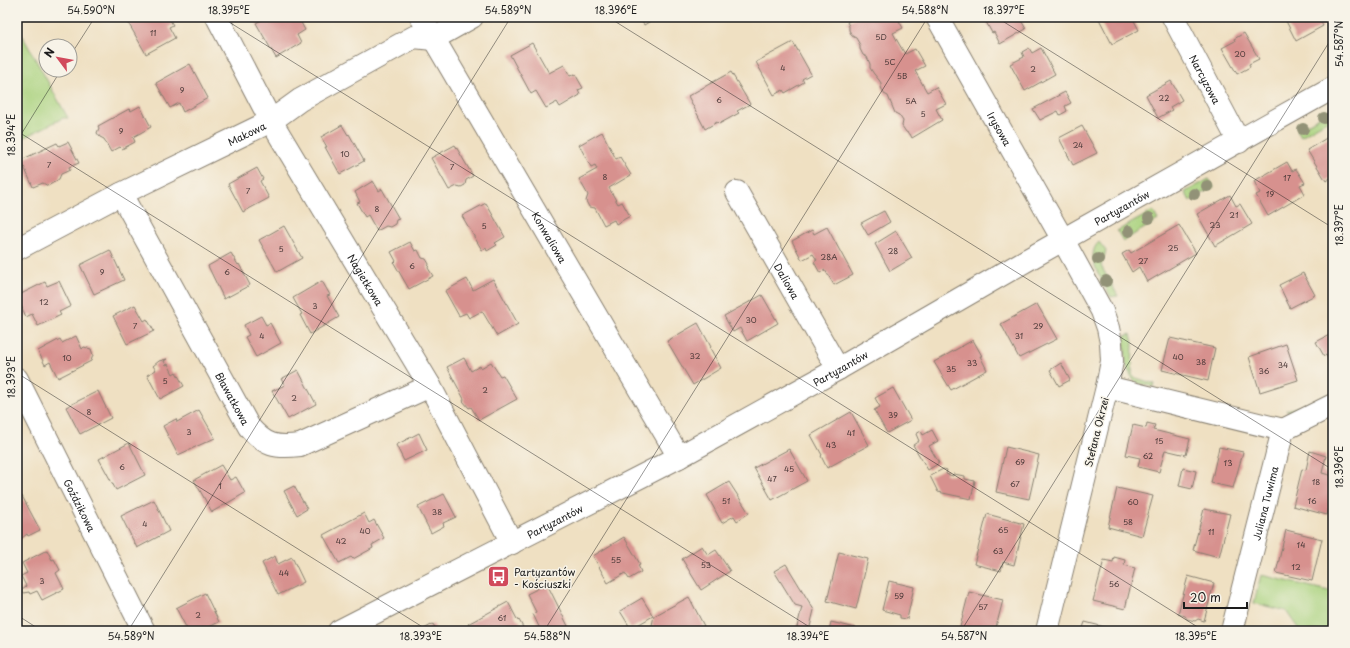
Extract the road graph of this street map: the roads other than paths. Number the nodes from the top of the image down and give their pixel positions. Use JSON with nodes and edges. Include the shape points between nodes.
{"nodes":[{"id":1,"x":216,"y":17,"type":"edge"},
{"id":2,"x":421,"y":17,"type":"edge"},
{"id":3,"x":472,"y":17,"type":"edge"},
{"id":4,"x":936,"y":17,"type":"edge"},
{"id":5,"x":1173,"y":17,"type":"edge"},
{"id":6,"x":433,"y":39,"type":"junction"},
{"id":7,"x":1333,"y":88,"type":"edge"},
{"id":8,"x":271,"y":121,"type":"junction"},
{"id":9,"x":1239,"y":142,"type":"junction"},
{"id":10,"x":737,"y":192,"type":"dead end"},
{"id":11,"x":121,"y":194,"type":"junction"},
{"id":12,"x":1063,"y":240,"type":"junction"},
{"id":13,"x":17,"y":249,"type":"edge"},
{"id":14,"x":838,"y":369,"type":"junction"},
{"id":15,"x":17,"y":379,"type":"edge"},
{"id":16,"x":430,"y":386,"type":"junction"},
{"id":17,"x":1107,"y":387,"type":"junction"},
{"id":18,"x":1333,"y":405,"type":"edge"},
{"id":19,"x":1283,"y":430,"type":"junction"},
{"id":20,"x":679,"y":457,"type":"junction"},
{"id":21,"x":512,"y":543,"type":"junction"},
{"id":22,"x":144,"y":631,"type":"edge"},
{"id":23,"x":339,"y":631,"type":"edge"},
{"id":24,"x":1047,"y":631,"type":"edge"},
{"id":25,"x":1232,"y":631,"type":"edge"}],
"edges":[{"from":1,"to":8,"type":"street","name":"Nagietkowa"},
{"from":2,"to":6,"type":"street","name":"Konwaliowa"},
{"from":3,"to":6,"type":"street"},
{"from":4,"to":12,"type":"street","name":"Irysowa"},
{"from":5,"to":9,"type":"street","name":"Narcyzowa"},
{"from":6,"to":8,"type":"street","name":"Makowa","via":[[414,37],[300,100]]},
{"from":6,"to":20,"type":"street","name":"Konwaliowa"},
{"from":7,"to":9,"type":"street","name":"Partyzantów"},
{"from":8,"to":11,"type":"street","name":"Makowa"},
{"from":8,"to":16,"type":"street","name":"Nagietkowa"},
{"from":9,"to":12,"type":"street","name":"Partyzantów"},
{"from":10,"to":14,"type":"street","name":"Daliowa"},
{"from":11,"to":13,"type":"street","name":"Makowa"},
{"from":11,"to":16,"type":"street","name":"Bławatkowa","via":[[249,427],[266,443],[282,447],[300,445]]},
{"from":12,"to":14,"type":"street","name":"Partyzantów"},
{"from":12,"to":17,"type":"street","name":"Stefana Okrzei","via":[[1102,311],[1108,328],[1112,361]]},
{"from":14,"to":20,"type":"street","name":"Partyzantów"},
{"from":15,"to":22,"type":"street","name":"Goździkowa"},
{"from":16,"to":21,"type":"street","name":"Nagietkowa"},
{"from":17,"to":19,"type":"street"},
{"from":17,"to":24,"type":"street","name":"Stefana Okrzei"},
{"from":18,"to":19,"type":"street"},
{"from":19,"to":25,"type":"street","name":"Juliana Tuwima"},
{"from":20,"to":21,"type":"street","name":"Partyzantów"},
{"from":21,"to":23,"type":"street","name":"Partyzantów"}]}
